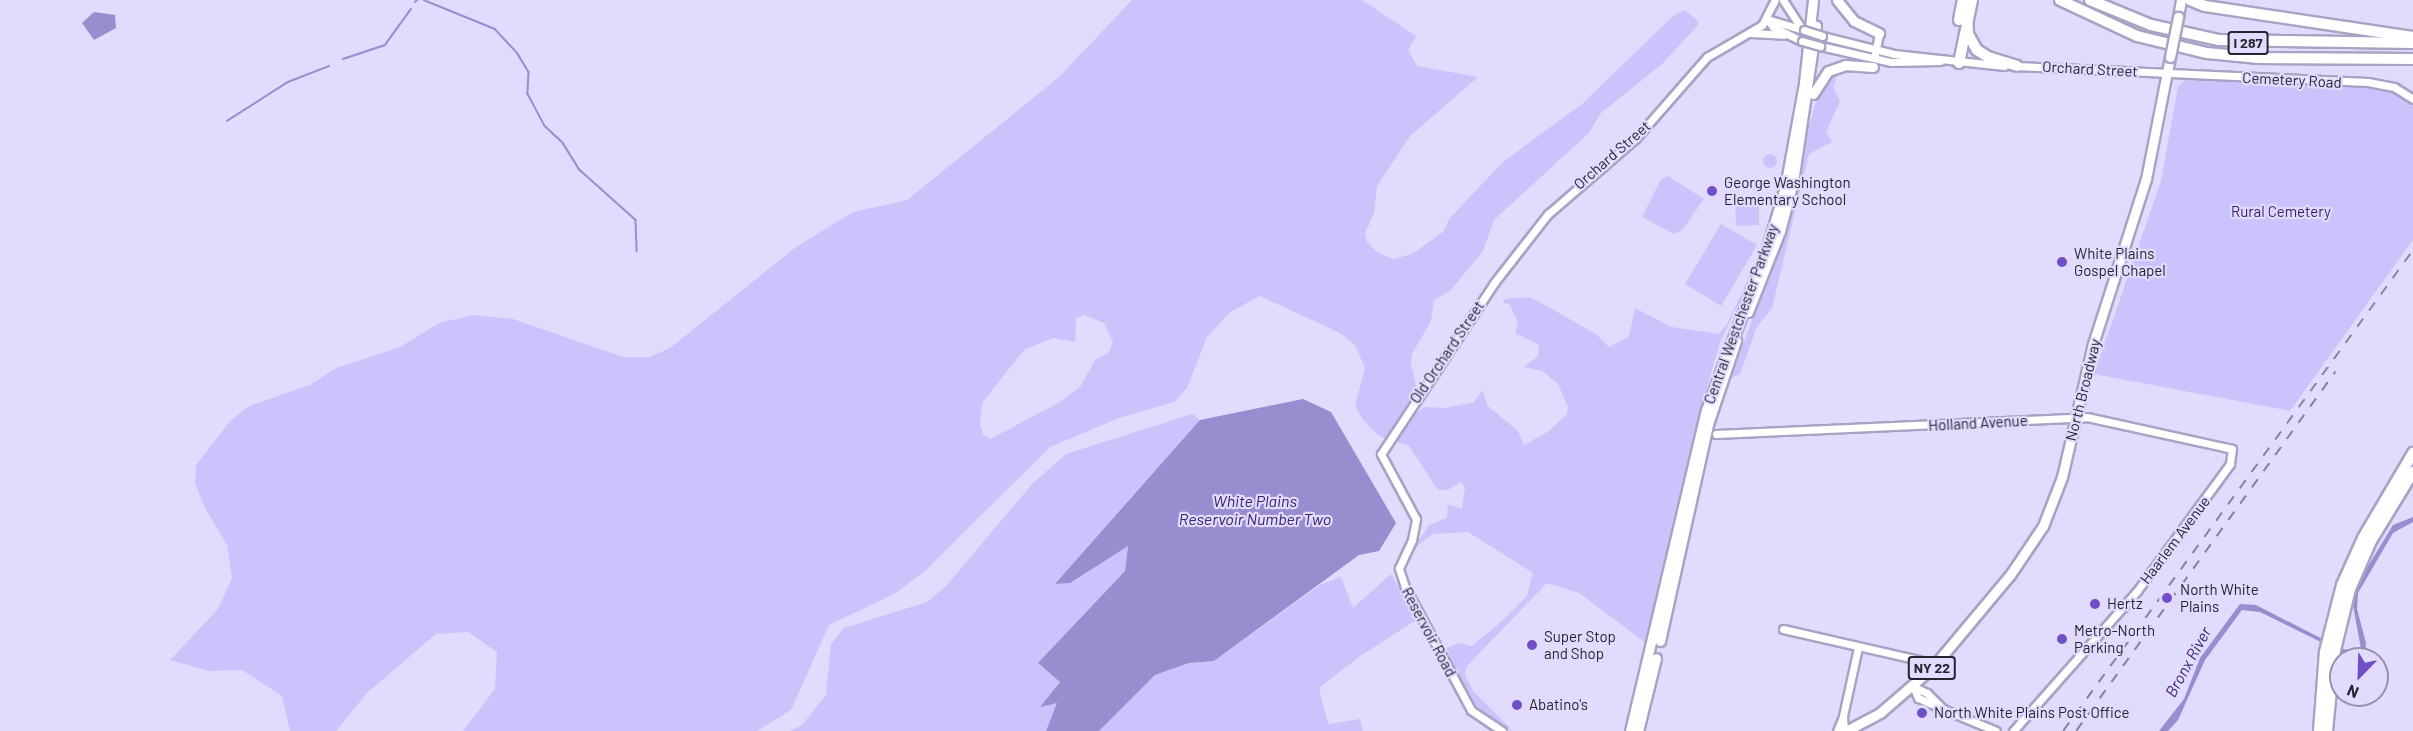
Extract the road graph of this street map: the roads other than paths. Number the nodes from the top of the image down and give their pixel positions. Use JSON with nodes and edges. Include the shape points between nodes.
{"nodes":[{"id":1,"x":1775,"y":0,"type":"edge"},
{"id":2,"x":1783,"y":0,"type":"edge"},
{"id":3,"x":1813,"y":0,"type":"edge"},
{"id":4,"x":1819,"y":0,"type":"edge"},
{"id":5,"x":1837,"y":0,"type":"edge"},
{"id":6,"x":1963,"y":0,"type":"edge"},
{"id":7,"x":1972,"y":0,"type":"edge"},
{"id":8,"x":2060,"y":0,"type":"edge"},
{"id":9,"x":2090,"y":0,"type":"edge"},
{"id":10,"x":2181,"y":0,"type":"edge"},
{"id":11,"x":2190,"y":0,"type":"edge"},
{"id":12,"x":1967,"y":15,"type":"junction"},
{"id":13,"x":1767,"y":19,"type":"junction"},
{"id":14,"x":1804,"y":30,"type":"junction"},
{"id":15,"x":1751,"y":33,"type":"junction"},
{"id":16,"x":1879,"y":33,"type":"joint"},
{"id":17,"x":1787,"y":35,"type":"junction"},
{"id":18,"x":2413,"y":37,"type":"edge"},
{"id":19,"x":2413,"y":43,"type":"edge"},
{"id":20,"x":1876,"y":51,"type":"junction"},
{"id":21,"x":2413,"y":59,"type":"edge"},
{"id":22,"x":1940,"y":61,"type":"junction"},
{"id":23,"x":1956,"y":62,"type":"junction"},
{"id":24,"x":1873,"y":63,"type":"junction"},
{"id":25,"x":2017,"y":66,"type":"junction"},
{"id":26,"x":2168,"y":72,"type":"junction"},
{"id":27,"x":2413,"y":99,"type":"edge"},
{"id":28,"x":1803,"y":128,"type":"junction"},
{"id":29,"x":1517,"y":253,"type":"joint"},
{"id":30,"x":2074,"y":419,"type":"junction"},
{"id":31,"x":1716,"y":434,"type":"dead end"},
{"id":32,"x":2234,"y":452,"type":"joint"},
{"id":33,"x":2413,"y":453,"type":"edge"},
{"id":34,"x":1381,"y":454,"type":"joint"},
{"id":35,"x":2413,"y":472,"type":"edge"},
{"id":36,"x":1783,"y":629,"type":"dead end"},
{"id":37,"x":2332,"y":637,"type":"junction"},
{"id":38,"x":1858,"y":647,"type":"junction"},
{"id":39,"x":2330,"y":647,"type":"edge"},
{"id":40,"x":2329,"y":655,"type":"joint"},
{"id":41,"x":1933,"y":667,"type":"junction"},
{"id":42,"x":1913,"y":686,"type":"junction"},
{"id":43,"x":1843,"y":717,"type":"junction"},
{"id":44,"x":1870,"y":720,"type":"junction"},
{"id":45,"x":1848,"y":730,"type":"edge"},
{"id":46,"x":1502,"y":731,"type":"edge"},
{"id":47,"x":1630,"y":731,"type":"edge"},
{"id":48,"x":1638,"y":731,"type":"edge"},
{"id":49,"x":1837,"y":731,"type":"edge"},
{"id":50,"x":1862,"y":731,"type":"edge"},
{"id":51,"x":1996,"y":731,"type":"edge"},
{"id":52,"x":2013,"y":731,"type":"edge"},
{"id":53,"x":2319,"y":731,"type":"edge"},
{"id":54,"x":2326,"y":731,"type":"edge"}],
"edges":[{"from":1,"to":13,"type":"street"},
{"from":2,"to":14,"type":"street"},
{"from":3,"to":47,"type":"main road","name":"Central Westchester Parkway","via":[[1804,83],[1785,187],[1766,250],[1706,410]]},
{"from":4,"to":28,"type":"main road","name":"Central Westchester Parkway"},
{"from":5,"to":16,"type":"main road","via":[[1854,21]]},
{"from":6,"to":23,"type":"highway"},
{"from":7,"to":12,"type":"highway"},
{"from":8,"to":21,"type":"highway","number":"I 287","via":[[2137,36],[2207,53],[2259,58]]},
{"from":9,"to":19,"type":"highway","number":"I 287","via":[[2151,25],[2219,40]]},
{"from":10,"to":26,"type":"main road","name":"North Broadway","number":"NY 22","bridge":true},
{"from":11,"to":18,"type":"highway","via":[[2205,6]]},
{"from":12,"to":23,"type":"highway"},
{"from":12,"to":25,"type":"highway","via":[[1968,34],[1977,50]]},
{"from":13,"to":14,"type":"street","name":"Orchard Street"},
{"from":13,"to":15,"type":"street","name":"Orchard Street"},
{"from":13,"to":17,"type":"street"},
{"from":14,"to":20,"type":"street","name":"Orchard Street","bridge":true},
{"from":15,"to":17,"type":"street"},
{"from":15,"to":29,"type":"street","name":"Orchard Street","via":[[1707,57],[1636,138],[1567,193]]},
{"from":16,"to":20,"type":"street"},
{"from":17,"to":24,"type":"street","bridge":true},
{"from":20,"to":22,"type":"street","name":"Orchard Street"},
{"from":20,"to":24,"type":"street"},
{"from":22,"to":23,"type":"street","name":"Orchard Street"},
{"from":22,"to":24,"type":"street","name":"Orchard Street"},
{"from":23,"to":25,"type":"street","name":"Orchard Street"},
{"from":24,"to":28,"type":"main road","via":[[1838,66],[1822,76]]},
{"from":25,"to":26,"type":"street","name":"Orchard Street"},
{"from":26,"to":27,"type":"street","name":"Cemetery Road","via":[[2274,81],[2368,82],[2394,87]]},
{"from":26,"to":30,"type":"main road","name":"North Broadway","number":"NY 22","via":[[2146,179],[2093,344]]},
{"from":28,"to":48,"type":"main road","name":"Central Westchester Parkway","via":[[1780,231],[1708,424]]},
{"from":29,"to":34,"type":"street","name":"Old Orchard Street"},
{"from":30,"to":31,"type":"street","name":"Holland Avenue"},
{"from":30,"to":32,"type":"street","name":"Holland Avenue","via":[[2087,417],[2220,443]]},
{"from":30,"to":41,"type":"main road","name":"North Broadway","number":"NY 22","via":[[2062,477],[2040,532],[2005,582]]},
{"from":32,"to":52,"type":"street","name":"Haarlem Avenue","via":[[2205,502],[2092,642]]},
{"from":33,"to":37,"type":"highway","via":[[2354,556]]},
{"from":34,"to":46,"type":"street","name":"Reservoir Road","via":[[1416,519],[1399,568],[1405,587],[1471,710]]},
{"from":35,"to":37,"type":"highway","via":[[2362,560]]},
{"from":36,"to":38,"type":"street"},
{"from":37,"to":39,"type":"highway"},
{"from":38,"to":41,"type":"street","via":[[1919,660]]},
{"from":38,"to":43,"type":"street"},
{"from":40,"to":53,"type":"highway"},
{"from":40,"to":54,"type":"highway"},
{"from":41,"to":42,"type":"main road","name":"North Broadway","number":"NY 22"},
{"from":42,"to":44,"type":"main road","name":"North Broadway","number":"NY 22"},
{"from":42,"to":51,"type":"street","via":[[1918,698]]},
{"from":43,"to":45,"type":"street"},
{"from":43,"to":49,"type":"street"},
{"from":44,"to":45,"type":"main road","name":"North Broadway","number":"NY 22"},
{"from":44,"to":50,"type":"main road","name":"North Broadway","number":"NY 22"}]}
